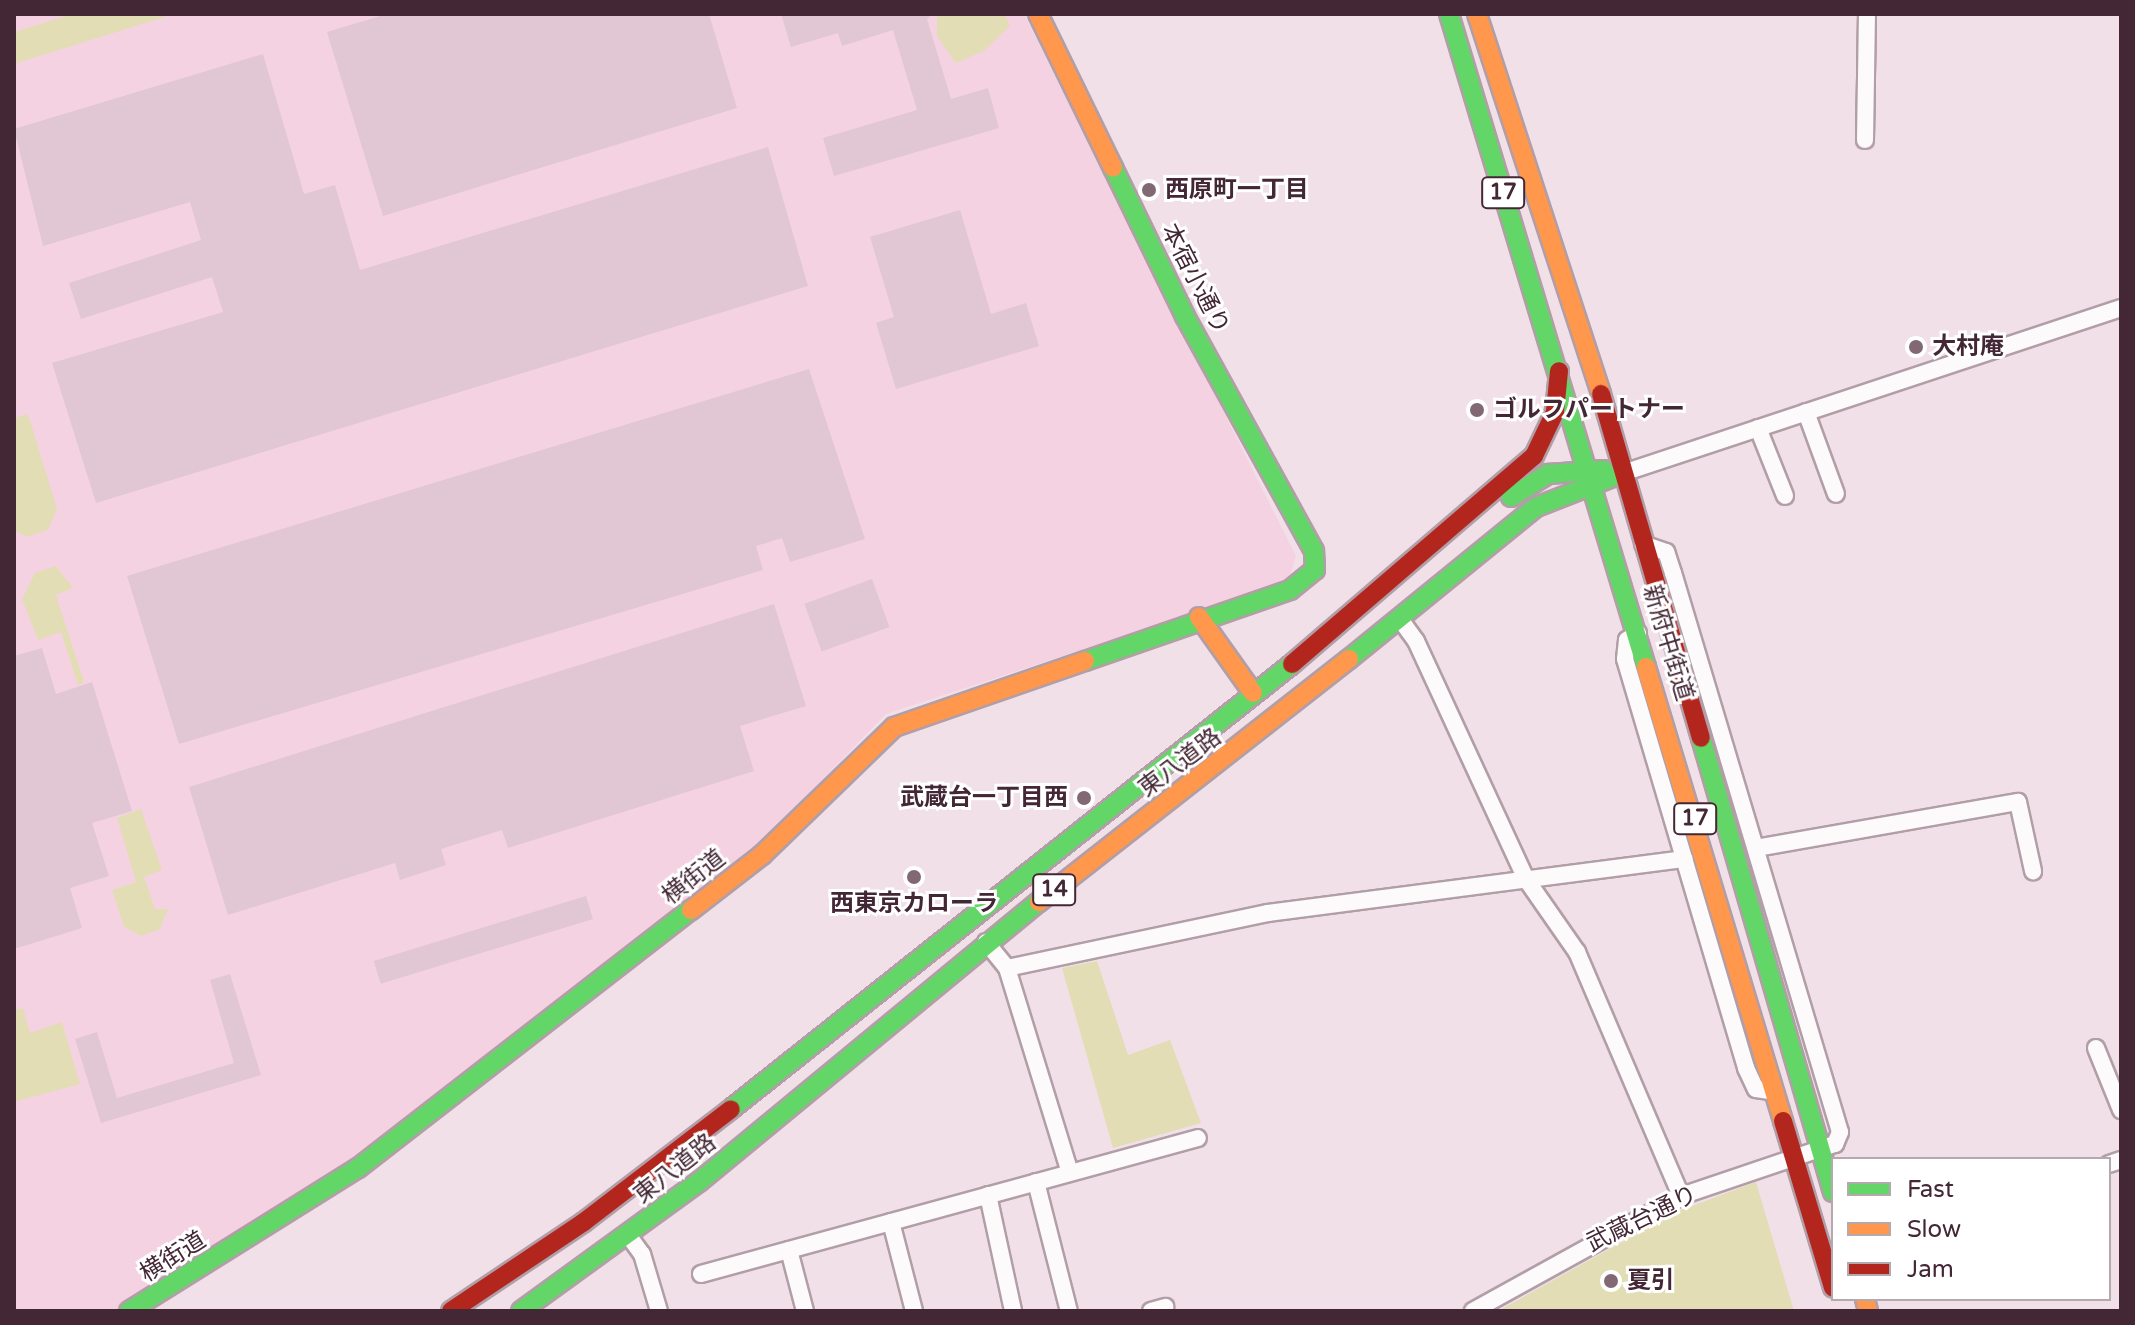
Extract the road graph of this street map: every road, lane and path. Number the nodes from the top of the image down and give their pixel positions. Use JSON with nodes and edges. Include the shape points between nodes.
{"nodes":[{"id":1,"x":1038,"y":14,"type":"edge"},
{"id":2,"x":1449,"y":14,"type":"edge"},
{"id":3,"x":1477,"y":14,"type":"edge"},
{"id":4,"x":1867,"y":14,"type":"edge"},
{"id":5,"x":1865,"y":140,"type":"dead end"},
{"id":6,"x":2121,"y":310,"type":"edge"},
{"id":7,"x":1559,"y":371,"type":"junction"},
{"id":8,"x":1806,"y":412,"type":"junction"},
{"id":9,"x":1758,"y":428,"type":"junction"},
{"id":10,"x":1623,"y":473,"type":"junction"},
{"id":11,"x":1592,"y":474,"type":"junction"},
{"id":12,"x":1836,"y":494,"type":"dead end"},
{"id":13,"x":1785,"y":496,"type":"dead end"},
{"id":14,"x":1643,"y":544,"type":"junction"},
{"id":15,"x":1317,"y":560,"type":"joint"},
{"id":16,"x":1199,"y":617,"type":"junction"},
{"id":17,"x":1348,"y":619,"type":"junction"},
{"id":18,"x":1400,"y":619,"type":"junction"},
{"id":19,"x":1639,"y":632,"type":"junction"},
{"id":20,"x":1253,"y":693,"type":"junction"},
{"id":21,"x":1756,"y":848,"type":"junction"},
{"id":22,"x":1685,"y":859,"type":"junction"},
{"id":23,"x":2033,"y":871,"type":"dead end"},
{"id":24,"x":1526,"y":879,"type":"junction"},
{"id":25,"x":986,"y":942,"type":"junction"},
{"id":26,"x":1007,"y":968,"type":"junction"},
{"id":27,"x":2096,"y":1048,"type":"dead end"},
{"id":28,"x":829,"y":1076,"type":"junction"},
{"id":29,"x":1775,"y":1092,"type":"junction"},
{"id":30,"x":2121,"y":1110,"type":"edge"},
{"id":31,"x":1198,"y":1138,"type":"dead end"},
{"id":32,"x":1821,"y":1149,"type":"junction"},
{"id":33,"x":1795,"y":1157,"type":"junction"},
{"id":34,"x":664,"y":1161,"type":"junction"},
{"id":35,"x":1070,"y":1173,"type":"junction"},
{"id":36,"x":1036,"y":1182,"type":"junction"},
{"id":37,"x":1831,"y":1185,"type":"edge"},
{"id":38,"x":988,"y":1195,"type":"junction"},
{"id":39,"x":1681,"y":1196,"type":"junction"},
{"id":40,"x":891,"y":1222,"type":"junction"},
{"id":41,"x":628,"y":1235,"type":"junction"},
{"id":42,"x":789,"y":1250,"type":"junction"},
{"id":43,"x":584,"y":1267,"type":"junction"},
{"id":44,"x":701,"y":1274,"type":"dead end"},
{"id":45,"x":1831,"y":1281,"type":"edge"},
{"id":46,"x":129,"y":1311,"type":"edge"},
{"id":47,"x":451,"y":1311,"type":"edge"},
{"id":48,"x":468,"y":1311,"type":"edge"},
{"id":49,"x":521,"y":1311,"type":"edge"},
{"id":50,"x":659,"y":1311,"type":"edge"},
{"id":51,"x":805,"y":1311,"type":"edge"},
{"id":52,"x":914,"y":1311,"type":"edge"},
{"id":53,"x":1013,"y":1311,"type":"edge"},
{"id":54,"x":1069,"y":1311,"type":"edge"},
{"id":55,"x":1473,"y":1311,"type":"edge"}],
"edges":[{"from":1,"to":15,"type":"main road","name":"本宿小通り","via":[[1185,316]]},
{"from":2,"to":7,"type":"main road","name":"新府中街道","number":"17"},
{"from":3,"to":10,"type":"main road","name":"新府中街道","number":"17"},
{"from":4,"to":5,"type":"street"},
{"from":6,"to":8,"type":"street"},
{"from":7,"to":11,"type":"main road","name":"新府中街道","number":"17"},
{"from":7,"to":17,"type":"main road","name":"東八道路","number":"14","via":[[1555,412],[1534,456]]},
{"from":8,"to":9,"type":"street"},
{"from":8,"to":12,"type":"street"},
{"from":9,"to":10,"type":"street"},
{"from":9,"to":13,"type":"street"},
{"from":10,"to":11,"type":"main road","name":"東八道路","number":"14"},
{"from":10,"to":14,"type":"main road","name":"新府中街道","number":"17"},
{"from":11,"to":17,"type":"main road","name":"東八道路","number":"14","via":[[1548,474],[1521,488],[1386,599]]},
{"from":11,"to":18,"type":"main road","name":"東八道路","number":"14","via":[[1546,499]]},
{"from":11,"to":19,"type":"main road","name":"新府中街道","number":"17"},
{"from":14,"to":21,"type":"street","via":[[1666,552]]},
{"from":14,"to":32,"type":"main road","name":"新府中街道","number":"17"},
{"from":15,"to":16,"type":"main road","name":"横街道","via":[[1297,587]]},
{"from":16,"to":20,"type":"main road"},
{"from":16,"to":46,"type":"main road","name":"横街道","via":[[894,727],[762,855],[358,1168]]},
{"from":17,"to":20,"type":"main road","name":"東八道路","number":"14"},
{"from":18,"to":24,"type":"street","via":[[1416,641]]},
{"from":18,"to":25,"type":"main road","name":"東八道路","number":"14"},
{"from":19,"to":22,"type":"street","via":[[1627,640],[1625,659]]},
{"from":19,"to":29,"type":"main road","name":"新府中街道","number":"17"},
{"from":20,"to":34,"type":"main road","name":"東八道路","number":"14"},
{"from":21,"to":23,"type":"street","via":[[2018,802]]},
{"from":21,"to":32,"type":"street","via":[[1836,1112],[1839,1138]]},
{"from":22,"to":24,"type":"street"},
{"from":22,"to":29,"type":"street","via":[[1751,1082],[1763,1093]]},
{"from":24,"to":26,"type":"street","via":[[1268,913]]},
{"from":24,"to":39,"type":"street","via":[[1577,952]]},
{"from":25,"to":26,"type":"street"},
{"from":25,"to":28,"type":"main road","name":"東八道路","number":"14"},
{"from":26,"to":35,"type":"street"},
{"from":27,"to":30,"type":"street"},
{"from":28,"to":34,"type":"main road","via":[[746,1128],[675,1183],[658,1177]]},
{"from":28,"to":41,"type":"main road","name":"東八道路","number":"14"},
{"from":29,"to":33,"type":"main road","name":"新府中街道","number":"17"},
{"from":31,"to":35,"type":"street"},
{"from":32,"to":33,"type":"street","name":"武蔵台通り"},
{"from":32,"to":37,"type":"main road","name":"新府中街道","number":"17"},
{"from":33,"to":39,"type":"street","name":"武蔵台通り"},
{"from":33,"to":45,"type":"main road","name":"新府中街道","number":"17"},
{"from":34,"to":47,"type":"main road","name":"東八道路","number":"14"},
{"from":35,"to":36,"type":"street"},
{"from":36,"to":38,"type":"street"},
{"from":36,"to":54,"type":"street"},
{"from":38,"to":40,"type":"street"},
{"from":38,"to":53,"type":"street"},
{"from":39,"to":55,"type":"street","name":"武蔵台通り"},
{"from":40,"to":42,"type":"street"},
{"from":40,"to":52,"type":"street"},
{"from":41,"to":43,"type":"main road","name":"東八道路","number":"14"},
{"from":41,"to":50,"type":"street","via":[[642,1254]]},
{"from":42,"to":44,"type":"street"},
{"from":42,"to":51,"type":"street"},
{"from":43,"to":48,"type":"main road","via":[[590,1250],[580,1244]]},
{"from":43,"to":49,"type":"main road","name":"東八道路","number":"14"}]}
